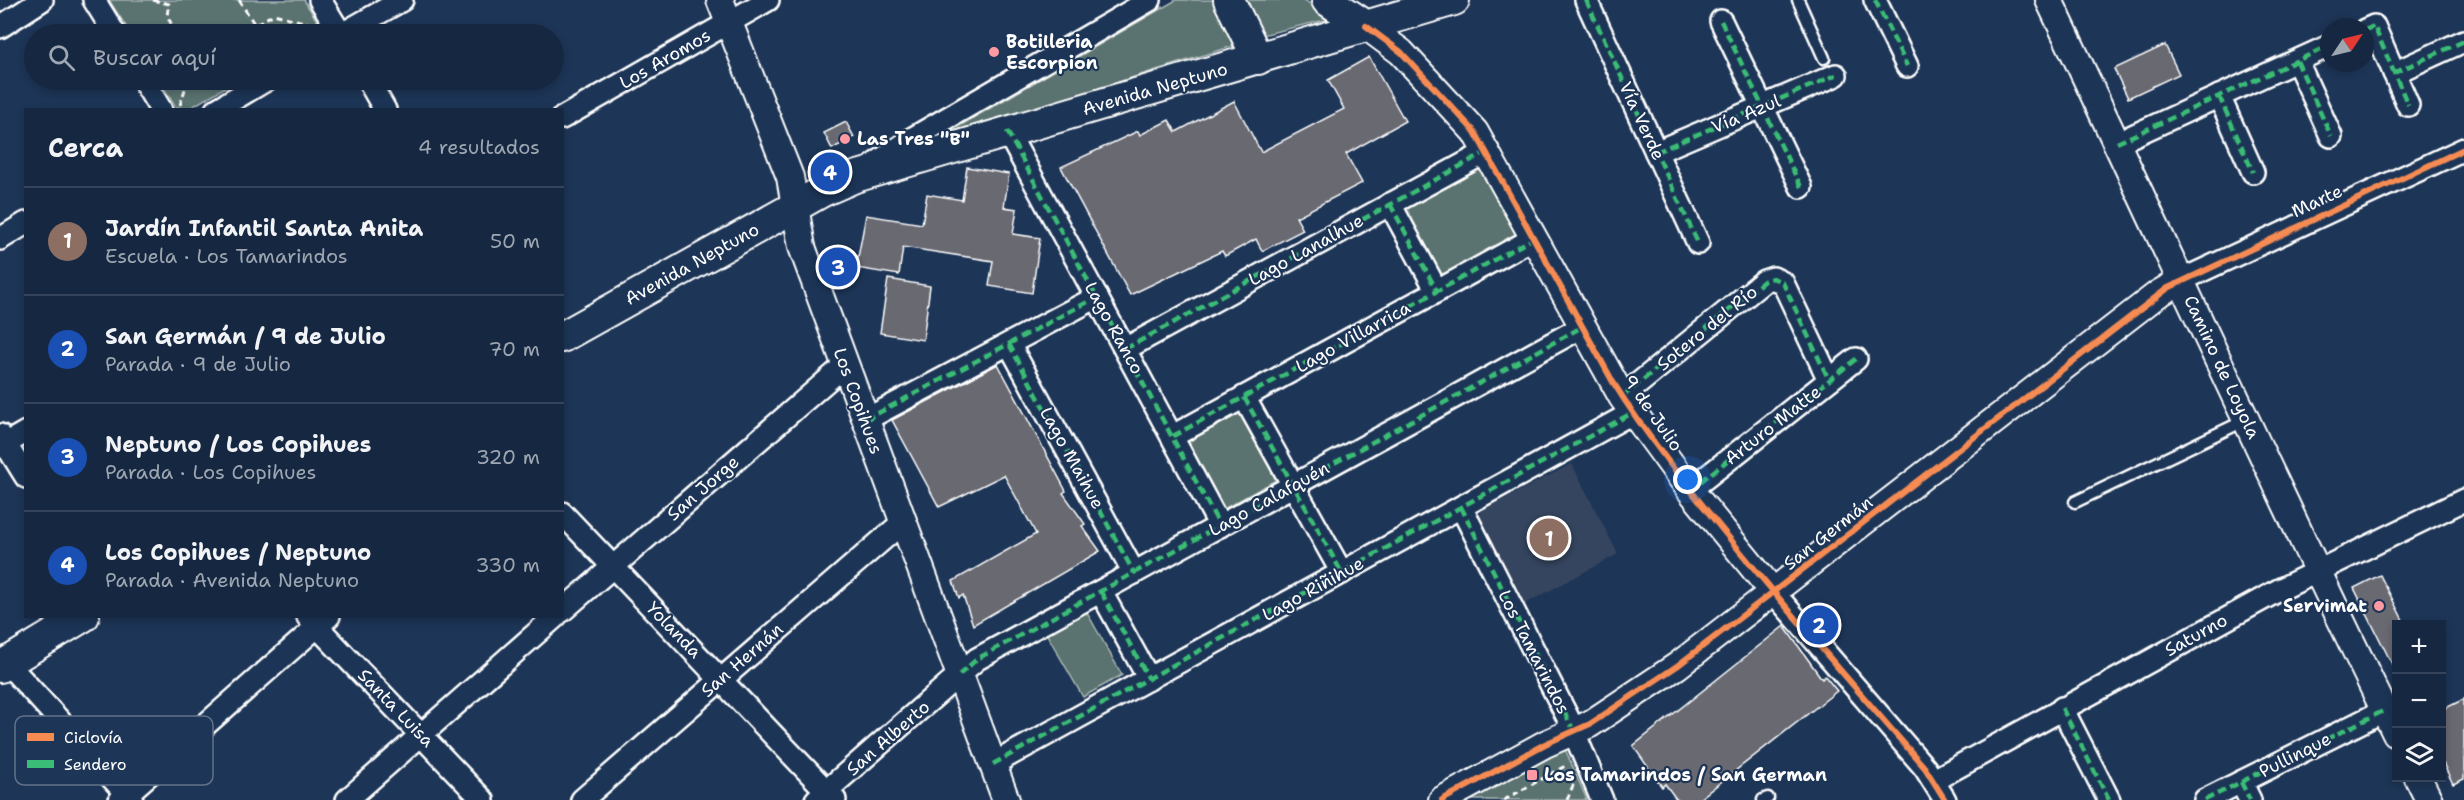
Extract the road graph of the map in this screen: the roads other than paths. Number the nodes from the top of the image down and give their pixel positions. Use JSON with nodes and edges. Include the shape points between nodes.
{"nodes":[{"id":1,"x":42,"y":0,"type":"edge"},
{"id":2,"x":94,"y":0,"type":"edge"},
{"id":3,"x":320,"y":0,"type":"edge"},
{"id":4,"x":402,"y":0,"type":"edge"},
{"id":5,"x":768,"y":0,"type":"edge"},
{"id":6,"x":1150,"y":0,"type":"edge"},
{"id":7,"x":1229,"y":0,"type":"edge"},
{"id":8,"x":1328,"y":0,"type":"edge"},
{"id":9,"x":1454,"y":0,"type":"edge"},
{"id":10,"x":1586,"y":0,"type":"edge"},
{"id":11,"x":1798,"y":0,"type":"edge"},
{"id":12,"x":1875,"y":0,"type":"edge"},
{"id":13,"x":2049,"y":0,"type":"edge"},
{"id":14,"x":724,"y":11,"type":"edge"},
{"id":15,"x":1722,"y":21,"type":"dead end"},
{"id":16,"x":109,"y":24,"type":"edge"},
{"id":17,"x":335,"y":24,"type":"edge"},
{"id":18,"x":359,"y":24,"type":"edge"},
{"id":19,"x":1366,"y":26,"type":"junction"},
{"id":20,"x":2374,"y":26,"type":"edge"},
{"id":21,"x":0,"y":27,"type":"edge"},
{"id":22,"x":2464,"y":41,"type":"edge"},
{"id":23,"x":2320,"y":50,"type":"edge"},
{"id":24,"x":1258,"y":59,"type":"junction"},
{"id":25,"x":2297,"y":61,"type":"junction"},
{"id":26,"x":1907,"y":66,"type":"dead end"},
{"id":27,"x":1830,"y":67,"type":"joint"},
{"id":28,"x":2394,"y":73,"type":"junction"},
{"id":29,"x":149,"y":90,"type":"edge"},
{"id":30,"x":249,"y":90,"type":"edge"},
{"id":31,"x":374,"y":90,"type":"edge"},
{"id":32,"x":2219,"y":96,"type":"junction"},
{"id":33,"x":2408,"y":105,"type":"dead end"},
{"id":34,"x":1762,"y":107,"type":"junction"},
{"id":35,"x":161,"y":108,"type":"edge"},
{"id":36,"x":219,"y":108,"type":"edge"},
{"id":37,"x":384,"y":108,"type":"edge"},
{"id":38,"x":564,"y":117,"type":"edge"},
{"id":39,"x":1007,"y":131,"type":"junction"},
{"id":40,"x":2331,"y":136,"type":"dead end"},
{"id":41,"x":2117,"y":143,"type":"junction"},
{"id":42,"x":2464,"y":149,"type":"edge"},
{"id":43,"x":1488,"y":151,"type":"junction"},
{"id":44,"x":1656,"y":152,"type":"junction"},
{"id":45,"x":2253,"y":172,"type":"dead end"},
{"id":46,"x":855,"y":177,"type":"junction"},
{"id":47,"x":1801,"y":187,"type":"dead end"},
{"id":48,"x":1390,"y":204,"type":"junction"},
{"id":49,"x":794,"y":207,"type":"junction"},
{"id":50,"x":24,"y":224,"type":"edge"},
{"id":51,"x":1534,"y":238,"type":"junction"},
{"id":52,"x":0,"y":239,"type":"edge"},
{"id":53,"x":1698,"y":243,"type":"dead end"},
{"id":54,"x":2182,"y":280,"type":"junction"},
{"id":55,"x":1437,"y":291,"type":"junction"},
{"id":56,"x":1097,"y":297,"type":"junction"},
{"id":57,"x":1582,"y":327,"type":"junction"},
{"id":58,"x":564,"y":335,"type":"edge"},
{"id":59,"x":1009,"y":344,"type":"junction"},
{"id":60,"x":1125,"y":349,"type":"junction"},
{"id":61,"x":1856,"y":359,"type":"dead end"},
{"id":62,"x":845,"y":365,"type":"junction"},
{"id":63,"x":1829,"y":380,"type":"junction"},
{"id":64,"x":1244,"y":397,"type":"junction"},
{"id":65,"x":1627,"y":405,"type":"junction"},
{"id":66,"x":865,"y":420,"type":"junction"},
{"id":67,"x":2247,"y":420,"type":"junction"},
{"id":68,"x":24,"y":433,"type":"edge"},
{"id":69,"x":1173,"y":436,"type":"junction"},
{"id":70,"x":2,"y":442,"type":"edge"},
{"id":71,"x":24,"y":474,"type":"edge"},
{"id":72,"x":1293,"y":486,"type":"junction"},
{"id":73,"x":1690,"y":490,"type":"junction"},
{"id":74,"x":2464,"y":500,"type":"edge"},
{"id":75,"x":2075,"y":502,"type":"dead end"},
{"id":76,"x":1461,"y":507,"type":"junction"},
{"id":77,"x":564,"y":515,"type":"edge"},
{"id":78,"x":903,"y":522,"type":"junction"},
{"id":79,"x":1221,"y":526,"type":"junction"},
{"id":80,"x":613,"y":566,"type":"junction"},
{"id":81,"x":2317,"y":571,"type":"junction"},
{"id":82,"x":1134,"y":573,"type":"junction"},
{"id":83,"x":1342,"y":573,"type":"junction"},
{"id":84,"x":1101,"y":592,"type":"junction"},
{"id":85,"x":1774,"y":593,"type":"junction"},
{"id":86,"x":564,"y":609,"type":"edge"},
{"id":87,"x":81,"y":618,"type":"edge"},
{"id":88,"x":554,"y":618,"type":"edge"},
{"id":89,"x":318,"y":620,"type":"edge"},
{"id":90,"x":2,"y":664,"type":"edge"},
{"id":91,"x":960,"y":675,"type":"junction"},
{"id":92,"x":720,"y":679,"type":"junction"},
{"id":93,"x":1149,"y":679,"type":"junction"},
{"id":94,"x":2062,"y":708,"type":"junction"},
{"id":95,"x":2385,"y":710,"type":"junction"},
{"id":96,"x":50,"y":716,"type":"edge"},
{"id":97,"x":213,"y":717,"type":"edge"},
{"id":98,"x":2394,"y":728,"type":"edge"},
{"id":99,"x":1574,"y":731,"type":"junction"},
{"id":100,"x":421,"y":735,"type":"junction"},
{"id":101,"x":993,"y":764,"type":"junction"},
{"id":102,"x":1934,"y":780,"type":"junction"},
{"id":103,"x":2420,"y":782,"type":"edge"},
{"id":104,"x":114,"y":785,"type":"edge"},
{"id":105,"x":140,"y":785,"type":"edge"},
{"id":106,"x":2245,"y":791,"type":"edge"},
{"id":107,"x":826,"y":797,"type":"edge"},
{"id":108,"x":126,"y":798,"type":"edge"},
{"id":109,"x":347,"y":800,"type":"edge"},
{"id":110,"x":483,"y":800,"type":"edge"},
{"id":111,"x":582,"y":800,"type":"edge"},
{"id":112,"x":1006,"y":800,"type":"edge"},
{"id":113,"x":1442,"y":800,"type":"edge"},
{"id":114,"x":1602,"y":800,"type":"edge"},
{"id":115,"x":1945,"y":800,"type":"edge"},
{"id":116,"x":2109,"y":800,"type":"edge"},
{"id":117,"x":2205,"y":800,"type":"edge"},
{"id":118,"x":2429,"y":800,"type":"edge"}],
"edges":[{"from":1,"to":21,"type":"street"},
{"from":2,"to":16,"type":"street"},
{"from":3,"to":17,"type":"street"},
{"from":4,"to":18,"type":"street"},
{"from":5,"to":14,"type":"street","name":"Los Aromos"},
{"from":6,"to":46,"type":"street","name":"Avenida Neptuno","via":[[913,138]]},
{"from":7,"to":24,"type":"main road"},
{"from":8,"to":19,"type":"main road"},
{"from":9,"to":19,"type":"main road","name":"Avenida Neptuno"},
{"from":10,"to":44,"type":"street","name":"Vía Verde"},
{"from":11,"to":27,"type":"lane"},
{"from":12,"to":26,"type":"street"},
{"from":13,"to":41,"type":"street","name":"Camino de Loyola"},
{"from":14,"to":38,"type":"street","name":"Los Aromos"},
{"from":14,"to":49,"type":"street","name":"Los Copihues","via":[[790,177]]},
{"from":15,"to":34,"type":"street"},
{"from":19,"to":24,"type":"main road","name":"Avenida Neptuno"},
{"from":19,"to":43,"type":"street","name":"9 de Julio","via":[[1401,52],[1461,115]]},
{"from":20,"to":28,"type":"street"},
{"from":22,"to":28,"type":"street"},
{"from":23,"to":25,"type":"street"},
{"from":24,"to":39,"type":"main road","name":"Avenida Neptuno"},
{"from":25,"to":32,"type":"street"},
{"from":25,"to":40,"type":"street"},
{"from":27,"to":34,"type":"street","name":"Vía Azul"},
{"from":28,"to":33,"type":"street"},
{"from":29,"to":35,"type":"street"},
{"from":30,"to":36,"type":"street"},
{"from":31,"to":37,"type":"street"},
{"from":32,"to":41,"type":"street"},
{"from":32,"to":45,"type":"street"},
{"from":34,"to":44,"type":"street","name":"Vía Azul"},
{"from":34,"to":47,"type":"street"},
{"from":39,"to":46,"type":"main road","name":"Avenida Neptuno"},
{"from":39,"to":56,"type":"street","name":"Lago Ranco"},
{"from":41,"to":54,"type":"street","name":"Camino de Loyola"},
{"from":42,"to":54,"type":"street","name":"Marte"},
{"from":43,"to":48,"type":"street","name":"Lago Lanalhue"},
{"from":43,"to":51,"type":"street","name":"9 de Julio"},
{"from":44,"to":53,"type":"street","name":"Vía Verde"},
{"from":46,"to":49,"type":"main road","name":"Avenida Neptuno"},
{"from":48,"to":55,"type":"street"},
{"from":48,"to":60,"type":"street","name":"Lago Lanalhue"},
{"from":49,"to":58,"type":"main road","name":"Avenida Neptuno"},
{"from":49,"to":62,"type":"street","name":"Los Copihues","via":[[798,236]]},
{"from":50,"to":52,"type":"street"},
{"from":51,"to":55,"type":"street","name":"Lago Villarrica"},
{"from":51,"to":57,"type":"street","name":"9 de Julio"},
{"from":54,"to":67,"type":"street","name":"Camino de Loyola"},
{"from":54,"to":85,"type":"street","name":"San Germán"},
{"from":55,"to":64,"type":"street","name":"Lago Villarrica"},
{"from":56,"to":59,"type":"street"},
{"from":56,"to":60,"type":"street","name":"Lago Ranco"},
{"from":57,"to":65,"type":"street","name":"9 de Julio"},
{"from":57,"to":72,"type":"street","name":"Lago Calafquén"},
{"from":59,"to":66,"type":"street"},
{"from":59,"to":82,"type":"street","name":"Lago Maihue"},
{"from":60,"to":69,"type":"street","name":"Lago Ranco"},
{"from":61,"to":63,"type":"street","name":"Arturo Matte"},
{"from":62,"to":66,"type":"street","name":"Los Copihues"},
{"from":62,"to":80,"type":"street","name":"San Jorge"},
{"from":63,"to":65,"type":"street","name":"Sotero del Río","via":[[1783,283],[1773,278],[1764,281]]},
{"from":63,"to":73,"type":"street","name":"Arturo Matte"},
{"from":64,"to":69,"type":"street","name":"Lago Villarrica"},
{"from":64,"to":72,"type":"street"},
{"from":65,"to":73,"type":"street","name":"9 de Julio"},
{"from":65,"to":76,"type":"street","name":"Lago Riñihue"},
{"from":66,"to":78,"type":"street","name":"Los Copihues"},
{"from":67,"to":75,"type":"lane"},
{"from":67,"to":81,"type":"street","name":"Camino de Loyola"},
{"from":68,"to":70,"type":"street"},
{"from":69,"to":79,"type":"street","name":"Lago Ranco"},
{"from":70,"to":71,"type":"street"},
{"from":72,"to":79,"type":"street","name":"Lago Calafquén"},
{"from":72,"to":83,"type":"street"},
{"from":73,"to":85,"type":"street","name":"9 de Julio"},
{"from":74,"to":81,"type":"street","name":"Saturno"},
{"from":76,"to":83,"type":"street","name":"Lago Riñihue"},
{"from":76,"to":99,"type":"street","name":"Los Tamarindos"},
{"from":77,"to":80,"type":"street","name":"Yolanda"},
{"from":78,"to":91,"type":"street","name":"Los Copihues"},
{"from":78,"to":92,"type":"street","name":"San Hernán"},
{"from":79,"to":82,"type":"street","name":"Lago Calafquén"},
{"from":80,"to":86,"type":"street","name":"San Jorge"},
{"from":80,"to":92,"type":"street","name":"Yolanda"},
{"from":81,"to":94,"type":"street","name":"Saturno"},
{"from":81,"to":95,"type":"street","name":"Camino de Loyola"},
{"from":82,"to":84,"type":"street","name":"Lago Calafquén"},
{"from":83,"to":93,"type":"street","name":"Lago Riñihue"},
{"from":84,"to":91,"type":"street","name":"Lago Calafquén","via":[[977,659]]},
{"from":84,"to":93,"type":"street"},
{"from":85,"to":99,"type":"street","name":"San Germán","via":[[1677,666]]},
{"from":85,"to":102,"type":"street","name":"9 de Julio"},
{"from":87,"to":90,"type":"main road"},
{"from":88,"to":100,"type":"street"},
{"from":89,"to":97,"type":"street"},
{"from":89,"to":100,"type":"street","name":"Santa Luisa"},
{"from":90,"to":96,"type":"street"},
{"from":91,"to":101,"type":"street","name":"Los Copihues"},
{"from":91,"to":107,"type":"street","name":"San Alberto"},
{"from":92,"to":107,"type":"street","name":"Yolanda"},
{"from":92,"to":111,"type":"street","name":"San Hernán"},
{"from":93,"to":101,"type":"street","name":"Lago Riñihue"},
{"from":94,"to":102,"type":"street","name":"Saturno"},
{"from":94,"to":116,"type":"street"},
{"from":95,"to":98,"type":"street","name":"Camino de Loyola"},
{"from":95,"to":106,"type":"street","name":"Pullinque"},
{"from":99,"to":113,"type":"street","name":"San Germán"},
{"from":99,"to":114,"type":"street","name":"Los Tamarindos"},
{"from":100,"to":109,"type":"street"},
{"from":100,"to":110,"type":"street","name":"Santa Luisa"},
{"from":101,"to":112,"type":"street","name":"Los Copihues"},
{"from":102,"to":115,"type":"street","name":"9 de Julio"},
{"from":103,"to":118,"type":"street"},
{"from":104,"to":108,"type":"street"},
{"from":105,"to":108,"type":"street"},
{"from":106,"to":117,"type":"street","name":"Pullinque"}]}
